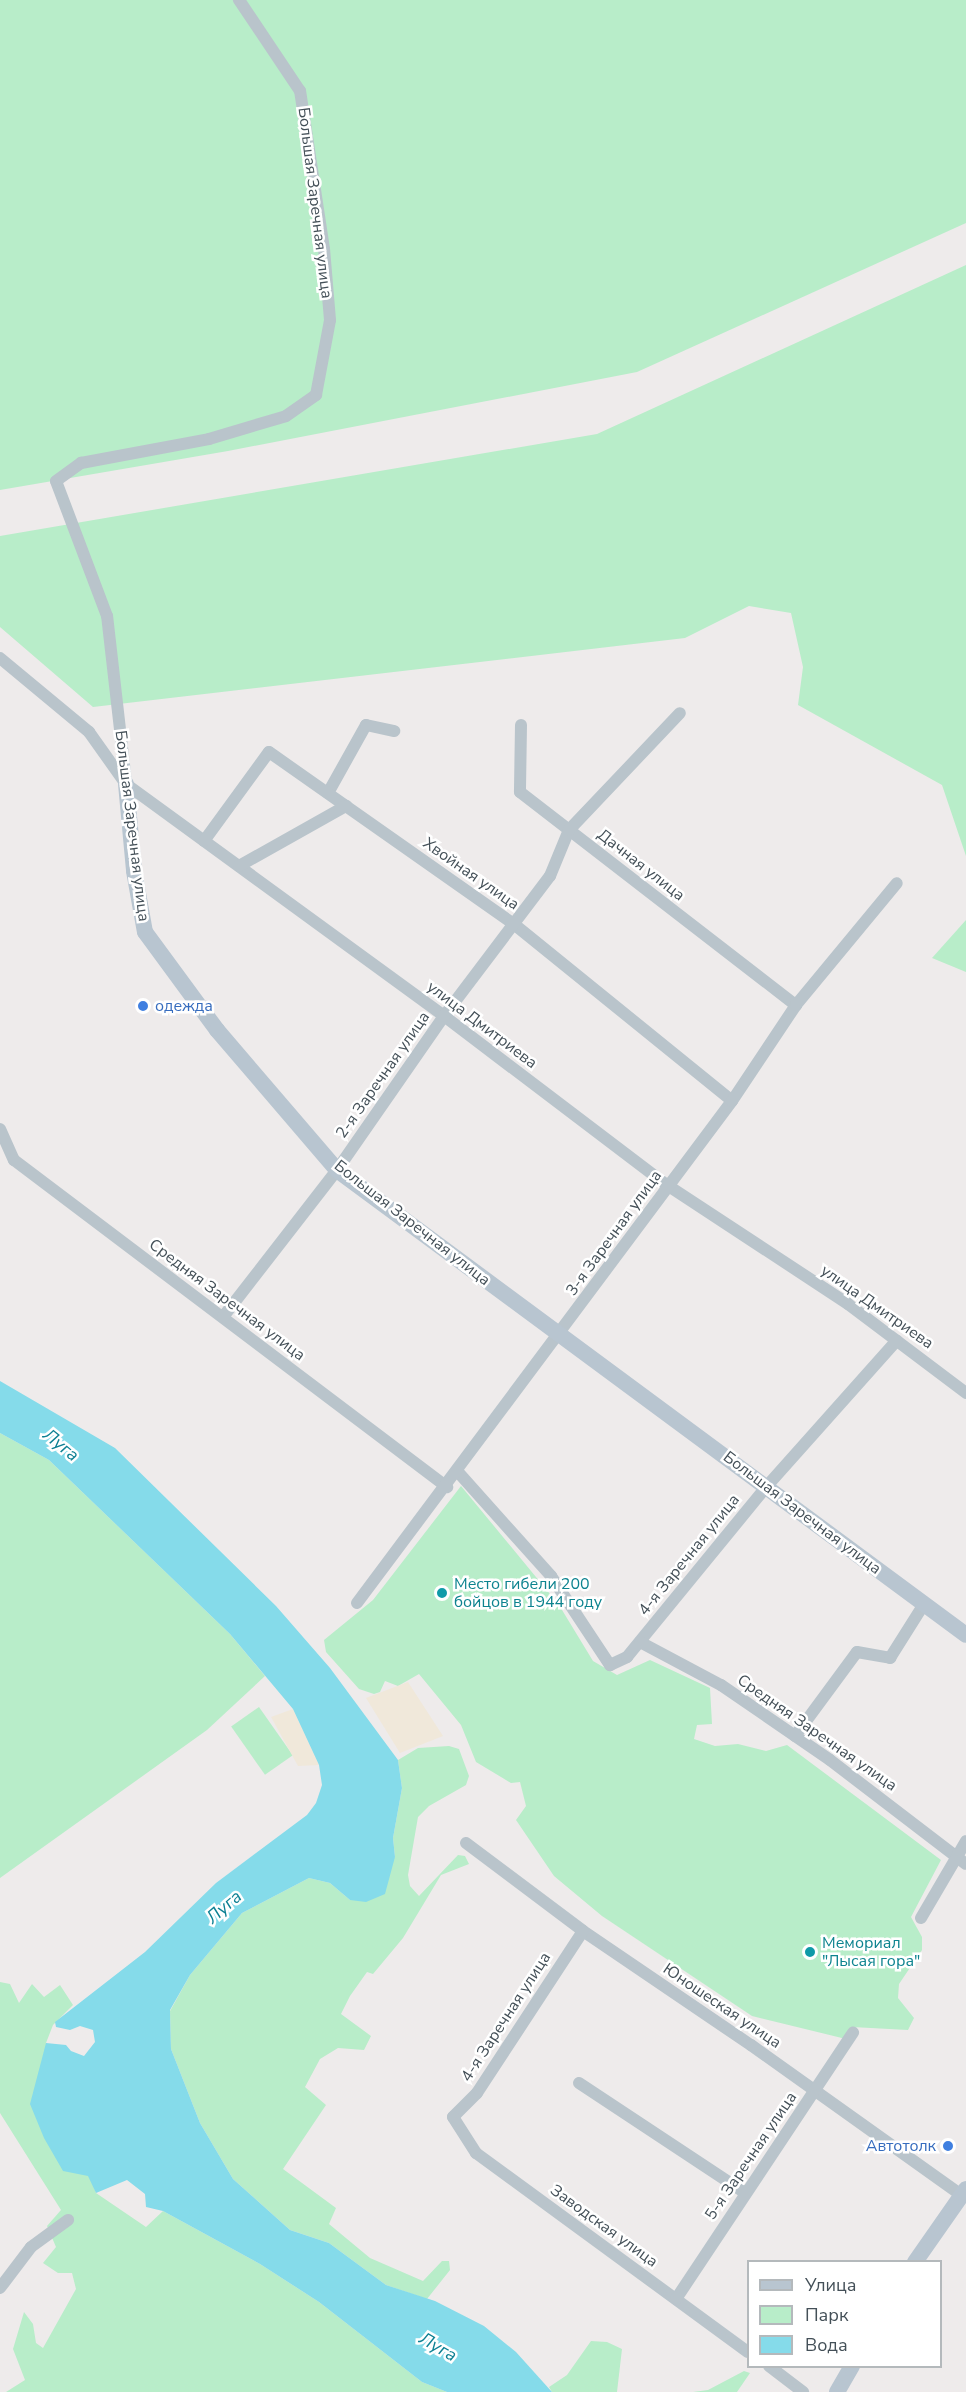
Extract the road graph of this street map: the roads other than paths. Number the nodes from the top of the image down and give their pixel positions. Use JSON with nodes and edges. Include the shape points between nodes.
{"nodes":[{"id":1,"x":239,"y":0,"type":"edge"},
{"id":2,"x":0,"y":658,"type":"edge"},
{"id":3,"x":680,"y":712,"type":"dead end"},
{"id":4,"x":521,"y":725,"type":"dead end"},
{"id":5,"x":394,"y":731,"type":"dead end"},
{"id":6,"x":126,"y":784,"type":"junction"},
{"id":7,"x":328,"y":793,"type":"junction"},
{"id":8,"x":346,"y":806,"type":"junction"},
{"id":9,"x":569,"y":830,"type":"junction"},
{"id":10,"x":204,"y":841,"type":"junction"},
{"id":11,"x":239,"y":866,"type":"junction"},
{"id":12,"x":897,"y":883,"type":"dead end"},
{"id":13,"x":515,"y":926,"type":"junction"},
{"id":14,"x":796,"y":1005,"type":"junction"},
{"id":15,"x":444,"y":1016,"type":"junction"},
{"id":16,"x":732,"y":1101,"type":"junction"},
{"id":17,"x":0,"y":1129,"type":"edge"},
{"id":18,"x":337,"y":1170,"type":"junction"},
{"id":19,"x":668,"y":1185,"type":"junction"},
{"id":20,"x":223,"y":1317,"type":"junction"},
{"id":21,"x":560,"y":1336,"type":"junction"},
{"id":22,"x":897,"y":1340,"type":"junction"},
{"id":23,"x":966,"y":1393,"type":"edge"},
{"id":24,"x":458,"y":1472,"type":"junction"},
{"id":25,"x":767,"y":1486,"type":"junction"},
{"id":26,"x":447,"y":1487,"type":"junction"},
{"id":27,"x":357,"y":1603,"type":"dead end"},
{"id":28,"x":924,"y":1604,"type":"junction"},
{"id":29,"x":966,"y":1635,"type":"edge"},
{"id":30,"x":640,"y":1642,"type":"junction"},
{"id":31,"x":795,"y":1736,"type":"junction"},
{"id":32,"x":966,"y":1841,"type":"edge"},
{"id":33,"x":466,"y":1843,"type":"dead end"},
{"id":34,"x":956,"y":1856,"type":"junction"},
{"id":35,"x":966,"y":1864,"type":"edge"},
{"id":36,"x":921,"y":1918,"type":"dead end"},
{"id":37,"x":583,"y":1931,"type":"junction"},
{"id":38,"x":853,"y":2032,"type":"dead end"},
{"id":39,"x":579,"y":2083,"type":"dead end"},
{"id":40,"x":816,"y":2090,"type":"junction"},
{"id":41,"x":453,"y":2117,"type":"joint"},
{"id":42,"x":963,"y":2191,"type":"edge"},
{"id":43,"x":745,"y":2193,"type":"junction"},
{"id":44,"x":68,"y":2220,"type":"dead end"},
{"id":45,"x":916,"y":2260,"type":"edge"},
{"id":46,"x":0,"y":2288,"type":"edge"},
{"id":47,"x":676,"y":2299,"type":"junction"},
{"id":48,"x":747,"y":2351,"type":"edge"},
{"id":49,"x":770,"y":2368,"type":"edge"},
{"id":50,"x":851,"y":2368,"type":"edge"},
{"id":51,"x":803,"y":2392,"type":"edge"},
{"id":52,"x":837,"y":2392,"type":"edge"}],
"edges":[{"from":1,"to":6,"type":"street","name":"Большая Заречная улица","via":[[300,91],[324,249],[330,320],[316,395],[286,416],[209,439],[81,463],[56,481],[107,616]]},
{"from":2,"to":6,"type":"street","name":"улица Дмитриева","via":[[89,732]]},
{"from":3,"to":9,"type":"street","name":"2-я Заречная улица"},
{"from":4,"to":9,"type":"street","name":"Дачная улица","via":[[520,792]]},
{"from":5,"to":7,"type":"street","via":[[366,725]]},
{"from":6,"to":10,"type":"street","name":"улица Дмитриева"},
{"from":6,"to":18,"type":"street","name":"Большая Заречная улица","via":[[134,871],[145,932],[217,1030]]},
{"from":7,"to":8,"type":"street","name":"Хвойная улица"},
{"from":7,"to":10,"type":"street","name":"Хвойная улица","via":[[269,752]]},
{"from":8,"to":11,"type":"street"},
{"from":8,"to":13,"type":"street","name":"Хвойная улица"},
{"from":9,"to":13,"type":"street","name":"2-я Заречная улица","via":[[550,876]]},
{"from":9,"to":14,"type":"street","name":"Дачная улица"},
{"from":10,"to":11,"type":"street","name":"улица Дмитриева"},
{"from":11,"to":15,"type":"street","name":"улица Дмитриева"},
{"from":12,"to":14,"type":"street","name":"3-я Заречная улица"},
{"from":13,"to":15,"type":"street","name":"2-я Заречная улица"},
{"from":13,"to":16,"type":"street","name":"Хвойная улица"},
{"from":14,"to":16,"type":"street","name":"3-я Заречная улица"},
{"from":15,"to":18,"type":"street","name":"2-я Заречная улица"},
{"from":15,"to":19,"type":"street","name":"улица Дмитриева"},
{"from":16,"to":19,"type":"street","name":"3-я Заречная улица"},
{"from":17,"to":20,"type":"street","name":"Средняя Заречная улица","via":[[14,1160]]},
{"from":18,"to":20,"type":"street","name":"2-я Заречная улица"},
{"from":18,"to":21,"type":"street","name":"Большая Заречная улица"},
{"from":19,"to":21,"type":"street","name":"3-я Заречная улица"},
{"from":19,"to":22,"type":"street","name":"улица Дмитриева"},
{"from":20,"to":26,"type":"street","name":"Средняя Заречная улица"},
{"from":21,"to":24,"type":"street","name":"3-я Заречная улица"},
{"from":21,"to":25,"type":"street","name":"Большая Заречная улица"},
{"from":22,"to":23,"type":"street","name":"улица Дмитриева"},
{"from":22,"to":25,"type":"street","name":"4-я Заречная улица"},
{"from":24,"to":26,"type":"street","name":"3-я Заречная улица"},
{"from":24,"to":30,"type":"street","name":"4-я Заречная улица","via":[[552,1576],[610,1665],[627,1657]]},
{"from":25,"to":28,"type":"street","name":"Большая Заречная улица"},
{"from":25,"to":30,"type":"street","name":"4-я Заречная улица"},
{"from":26,"to":27,"type":"street","name":"3-я Заречная улица"},
{"from":28,"to":29,"type":"street","name":"Большая Заречная улица"},
{"from":28,"to":31,"type":"street","via":[[890,1658],[857,1652]]},
{"from":30,"to":31,"type":"street","name":"Средняя Заречная улица","via":[[721,1685]]},
{"from":31,"to":34,"type":"street","name":"Средняя Заречная улица"},
{"from":32,"to":34,"type":"street"},
{"from":33,"to":37,"type":"street","name":"Юношеская улица"},
{"from":34,"to":35,"type":"street","name":"Средняя Заречная улица"},
{"from":34,"to":36,"type":"street"},
{"from":37,"to":40,"type":"street","name":"Юношеская улица"},
{"from":37,"to":41,"type":"street","name":"4-я Заречная улица","via":[[477,2093]]},
{"from":38,"to":40,"type":"street","name":"5-я Заречная улица"},
{"from":39,"to":43,"type":"street"},
{"from":40,"to":42,"type":"street","name":"Юношеская улица"},
{"from":40,"to":43,"type":"street","name":"5-я Заречная улица"},
{"from":41,"to":47,"type":"street","name":"Заводская улица","via":[[477,2153]]},
{"from":42,"to":45,"type":"street"},
{"from":43,"to":47,"type":"street","name":"5-я Заречная улица"},
{"from":44,"to":46,"type":"street","via":[[31,2247]]},
{"from":47,"to":48,"type":"street","name":"Заводская улица"},
{"from":49,"to":51,"type":"street"},
{"from":50,"to":52,"type":"street"}]}
